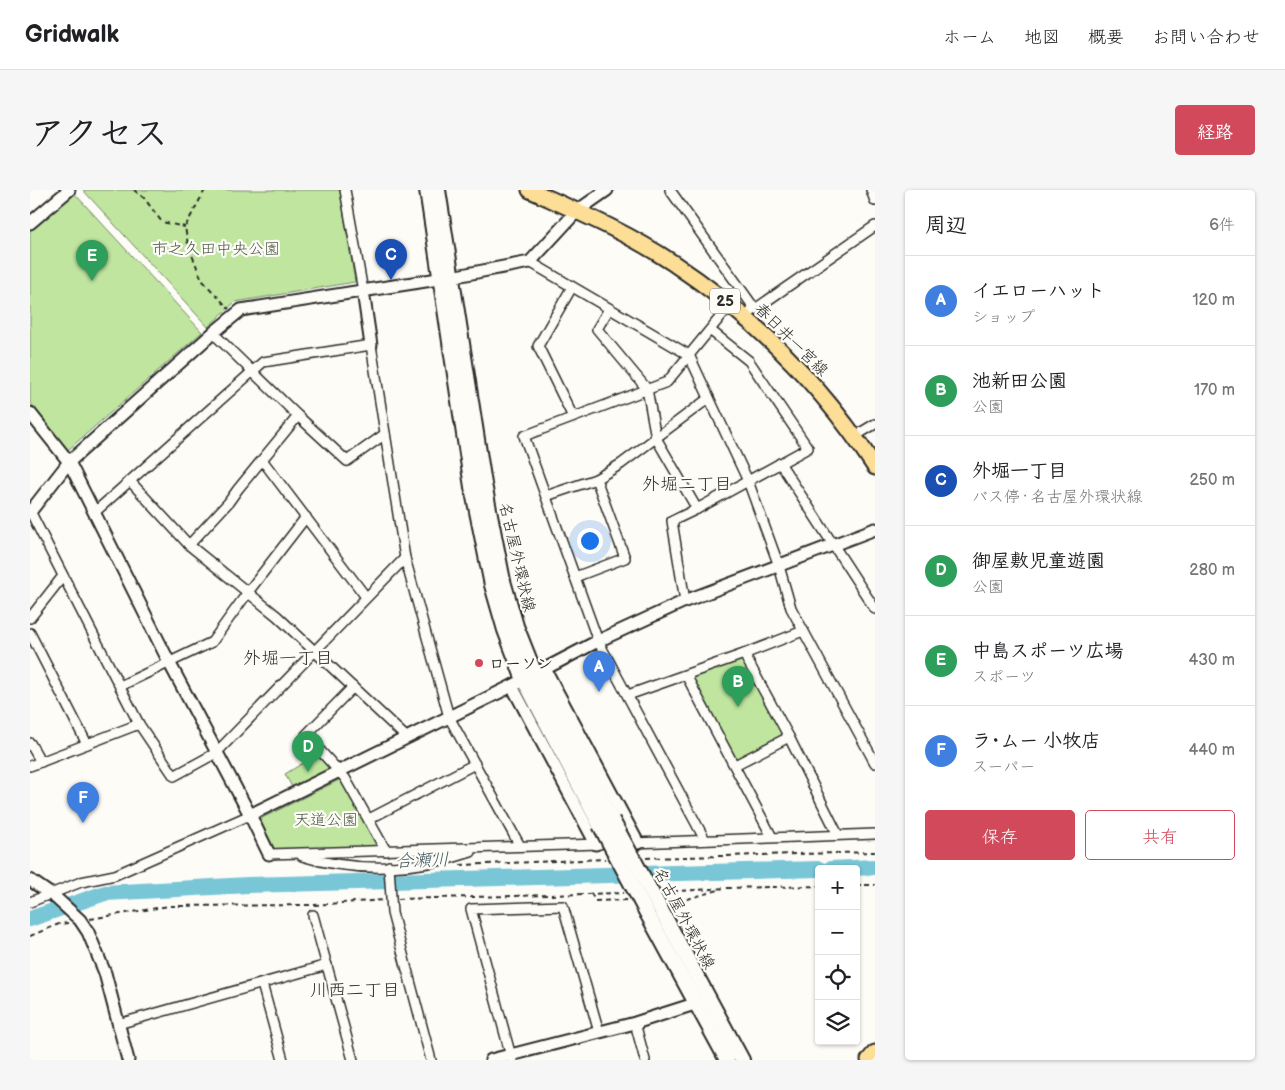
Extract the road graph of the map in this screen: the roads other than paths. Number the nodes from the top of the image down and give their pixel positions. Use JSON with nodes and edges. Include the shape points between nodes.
{"nodes":[{"id":1,"x":69,"y":190,"type":"edge"},
{"id":2,"x":345,"y":190,"type":"edge"},
{"id":3,"x":426,"y":190,"type":"edge"},
{"id":4,"x":438,"y":190,"type":"edge"},
{"id":5,"x":530,"y":190,"type":"edge"},
{"id":6,"x":608,"y":190,"type":"edge"},
{"id":7,"x":670,"y":190,"type":"edge"},
{"id":8,"x":871,"y":190,"type":"edge"},
{"id":9,"x":875,"y":201,"type":"edge"},
{"id":10,"x":577,"y":211,"type":"junction"},
{"id":11,"x":32,"y":218,"type":"edge"},
{"id":12,"x":875,"y":226,"type":"edge"},
{"id":13,"x":530,"y":262,"type":"junction"},
{"id":14,"x":446,"y":278,"type":"junction"},
{"id":15,"x":572,"y":287,"type":"junction"},
{"id":16,"x":363,"y":291,"type":"junction"},
{"id":17,"x":730,"y":304,"type":"junction"},
{"id":18,"x":609,"y":309,"type":"junction"},
{"id":19,"x":750,"y":313,"type":"junction"},
{"id":20,"x":710,"y":330,"type":"junction"},
{"id":21,"x":213,"y":333,"type":"junction"},
{"id":22,"x":371,"y":346,"type":"junction"},
{"id":23,"x":689,"y":355,"type":"junction"},
{"id":24,"x":253,"y":370,"type":"junction"},
{"id":25,"x":647,"y":389,"type":"junction"},
{"id":26,"x":709,"y":398,"type":"junction"},
{"id":27,"x":30,"y":413,"type":"edge"},
{"id":28,"x":298,"y":416,"type":"junction"},
{"id":29,"x":573,"y":417,"type":"junction"},
{"id":30,"x":875,"y":424,"type":"edge"},
{"id":31,"x":385,"y":434,"type":"junction"},
{"id":32,"x":855,"y":436,"type":"junction"},
{"id":33,"x":656,"y":438,"type":"junction"},
{"id":34,"x":263,"y":461,"type":"junction"},
{"id":35,"x":69,"y":462,"type":"junction"},
{"id":36,"x":780,"y":463,"type":"junction"},
{"id":37,"x":875,"y":467,"type":"edge"},
{"id":38,"x":596,"y":479,"type":"junction"},
{"id":39,"x":130,"y":481,"type":"junction"},
{"id":40,"x":748,"y":481,"type":"junction"},
{"id":41,"x":546,"y":496,"type":"junction"},
{"id":42,"x":697,"y":509,"type":"junction"},
{"id":43,"x":30,"y":511,"type":"edge"},
{"id":44,"x":95,"y":512,"type":"junction"},
{"id":45,"x":306,"y":518,"type":"junction"},
{"id":46,"x":875,"y":529,"type":"edge"},
{"id":47,"x":189,"y":545,"type":"junction"},
{"id":48,"x":832,"y":545,"type":"junction"},
{"id":49,"x":405,"y":558,"type":"junction"},
{"id":50,"x":779,"y":566,"type":"junction"},
{"id":51,"x":64,"y":576,"type":"junction"},
{"id":52,"x":575,"y":577,"type":"junction"},
{"id":53,"x":248,"y":592,"type":"junction"},
{"id":54,"x":366,"y":597,"type":"junction"},
{"id":55,"x":685,"y":601,"type":"junction"},
{"id":56,"x":875,"y":609,"type":"edge"},
{"id":57,"x":30,"y":618,"type":"edge"},
{"id":58,"x":803,"y":631,"type":"junction"},
{"id":59,"x":30,"y":632,"type":"edge"},
{"id":60,"x":598,"y":641,"type":"junction"},
{"id":61,"x":315,"y":652,"type":"junction"},
{"id":62,"x":744,"y":654,"type":"junction"},
{"id":63,"x":169,"y":662,"type":"junction"},
{"id":64,"x":686,"y":675,"type":"junction"},
{"id":65,"x":529,"y":677,"type":"junction"},
{"id":66,"x":120,"y":686,"type":"junction"},
{"id":67,"x":353,"y":687,"type":"junction"},
{"id":68,"x":628,"y":695,"type":"junction"},
{"id":69,"x":449,"y":717,"type":"junction"},
{"id":70,"x":138,"y":724,"type":"junction"},
{"id":71,"x":789,"y":737,"type":"junction"},
{"id":72,"x":407,"y":738,"type":"junction"},
{"id":73,"x":30,"y":743,"type":"edge"},
{"id":74,"x":87,"y":744,"type":"junction"},
{"id":75,"x":216,"y":753,"type":"junction"},
{"id":76,"x":874,"y":757,"type":"edge"},
{"id":77,"x":41,"y":762,"type":"junction"},
{"id":78,"x":475,"y":764,"type":"junction"},
{"id":79,"x":734,"y":765,"type":"junction"},
{"id":80,"x":30,"y":766,"type":"edge"},
{"id":81,"x":339,"y":772,"type":"junction"},
{"id":82,"x":250,"y":815,"type":"junction"},
{"id":83,"x":369,"y":819,"type":"junction"},
{"id":84,"x":606,"y":822,"type":"junction"},
{"id":85,"x":875,"y":834,"type":"edge"},
{"id":86,"x":838,"y":835,"type":"junction"},
{"id":87,"x":772,"y":837,"type":"junction"},
{"id":88,"x":705,"y":840,"type":"junction"},
{"id":89,"x":638,"y":843,"type":"junction"},
{"id":90,"x":596,"y":844,"type":"junction"},
{"id":91,"x":520,"y":846,"type":"junction"},
{"id":92,"x":481,"y":848,"type":"junction"},
{"id":93,"x":386,"y":851,"type":"junction"},
{"id":94,"x":269,"y":854,"type":"joint"},
{"id":95,"x":296,"y":854,"type":"junction"},
{"id":96,"x":389,"y":866,"type":"junction"},
{"id":97,"x":33,"y":885,"type":"edge"},
{"id":98,"x":53,"y":896,"type":"junction"},
{"id":99,"x":30,"y":902,"type":"edge"},
{"id":100,"x":313,"y":915,"type":"dead end"},
{"id":101,"x":327,"y":965,"type":"junction"},
{"id":102,"x":262,"y":984,"type":"junction"},
{"id":103,"x":703,"y":1001,"type":"junction"},
{"id":104,"x":635,"y":1023,"type":"junction"},
{"id":105,"x":118,"y":1024,"type":"junction"},
{"id":106,"x":599,"y":1032,"type":"junction"},
{"id":107,"x":875,"y":1053,"type":"edge"},
{"id":108,"x":511,"y":1057,"type":"edge"},
{"id":109,"x":128,"y":1060,"type":"edge"},
{"id":110,"x":283,"y":1060,"type":"edge"},
{"id":111,"x":353,"y":1060,"type":"edge"},
{"id":112,"x":431,"y":1060,"type":"edge"},
{"id":113,"x":491,"y":1060,"type":"edge"},
{"id":114,"x":645,"y":1060,"type":"edge"},
{"id":115,"x":727,"y":1060,"type":"edge"},
{"id":116,"x":742,"y":1060,"type":"edge"},
{"id":117,"x":869,"y":1060,"type":"edge"}],
"edges":[{"from":1,"to":11,"type":"street"},
{"from":2,"to":16,"type":"street"},
{"from":3,"to":14,"type":"main road","name":"名古屋外環状線"},
{"from":4,"to":14,"type":"main road","name":"名古屋外環状線"},
{"from":5,"to":10,"type":"main road","name":"春日井一宮線","number":"25"},
{"from":6,"to":10,"type":"street"},
{"from":7,"to":19,"type":"street"},
{"from":8,"to":9,"type":"street"},
{"from":10,"to":13,"type":"street"},
{"from":10,"to":17,"type":"main road","name":"春日井一宮線","number":"25","via":[[672,262]]},
{"from":12,"to":19,"type":"street"},
{"from":13,"to":14,"type":"street"},
{"from":13,"to":15,"type":"street"},
{"from":14,"to":16,"type":"street"},
{"from":14,"to":65,"type":"main road","name":"名古屋外環状線","via":[[503,581]]},
{"from":15,"to":18,"type":"street"},
{"from":15,"to":29,"type":"street","via":[[538,346]]},
{"from":16,"to":21,"type":"street","via":[[241,310]]},
{"from":16,"to":22,"type":"street"},
{"from":17,"to":19,"type":"main road","name":"春日井一宮線","number":"25"},
{"from":17,"to":20,"type":"street"},
{"from":18,"to":23,"type":"street"},
{"from":18,"to":25,"type":"street","via":[[597,330]]},
{"from":19,"to":32,"type":"main road","name":"春日井一宮線","number":"25","via":[[829,401]]},
{"from":20,"to":23,"type":"street"},
{"from":20,"to":36,"type":"street","via":[[749,361],[808,448]]},
{"from":21,"to":24,"type":"street"},
{"from":21,"to":35,"type":"street"},
{"from":22,"to":24,"type":"street","via":[[264,362]]},
{"from":22,"to":31,"type":"street"},
{"from":23,"to":25,"type":"street","via":[[667,382]]},
{"from":23,"to":26,"type":"street"},
{"from":24,"to":28,"type":"street"},
{"from":24,"to":39,"type":"street"},
{"from":25,"to":29,"type":"street"},
{"from":25,"to":33,"type":"street"},
{"from":26,"to":33,"type":"street"},
{"from":26,"to":40,"type":"street"},
{"from":27,"to":35,"type":"street"},
{"from":28,"to":31,"type":"street","via":[[347,461]]},
{"from":28,"to":34,"type":"street"},
{"from":29,"to":41,"type":"street","via":[[524,436]]},
{"from":30,"to":32,"type":"street"},
{"from":31,"to":49,"type":"street"},
{"from":32,"to":37,"type":"main road","name":"春日井一宮線","number":"25"},
{"from":33,"to":38,"type":"street"},
{"from":33,"to":42,"type":"street"},
{"from":34,"to":45,"type":"street"},
{"from":34,"to":47,"type":"street"},
{"from":35,"to":43,"type":"street"},
{"from":35,"to":44,"type":"street"},
{"from":36,"to":40,"type":"street"},
{"from":36,"to":48,"type":"street"},
{"from":38,"to":41,"type":"street"},
{"from":38,"to":52,"type":"street","via":[[625,558]]},
{"from":39,"to":44,"type":"street"},
{"from":39,"to":47,"type":"street"},
{"from":40,"to":42,"type":"street"},
{"from":40,"to":50,"type":"street"},
{"from":41,"to":52,"type":"street"},
{"from":42,"to":55,"type":"street","via":[[672,521]]},
{"from":43,"to":51,"type":"street"},
{"from":44,"to":63,"type":"street"},
{"from":45,"to":53,"type":"street"},
{"from":45,"to":54,"type":"street"},
{"from":46,"to":48,"type":"street"},
{"from":47,"to":53,"type":"street"},
{"from":48,"to":50,"type":"street"},
{"from":48,"to":56,"type":"street"},
{"from":49,"to":54,"type":"street"},
{"from":49,"to":69,"type":"street"},
{"from":50,"to":55,"type":"street"},
{"from":50,"to":58,"type":"street","via":[[791,608]]},
{"from":51,"to":57,"type":"street"},
{"from":51,"to":66,"type":"street"},
{"from":52,"to":60,"type":"street"},
{"from":53,"to":61,"type":"street"},
{"from":53,"to":63,"type":"street","via":[[212,642]]},
{"from":54,"to":61,"type":"street"},
{"from":55,"to":60,"type":"street"},
{"from":58,"to":62,"type":"street"},
{"from":58,"to":76,"type":"street"},
{"from":59,"to":74,"type":"street"},
{"from":60,"to":65,"type":"street"},
{"from":60,"to":68,"type":"street"},
{"from":61,"to":67,"type":"street"},
{"from":61,"to":75,"type":"street"},
{"from":62,"to":64,"type":"street"},
{"from":62,"to":71,"type":"street"},
{"from":63,"to":66,"type":"street"},
{"from":63,"to":75,"type":"street"},
{"from":64,"to":68,"type":"street"},
{"from":64,"to":79,"type":"street"},
{"from":65,"to":69,"type":"street"},
{"from":65,"to":84,"type":"main road","name":"名古屋外環状線"},
{"from":65,"to":89,"type":"street"},
{"from":65,"to":90,"type":"street"},
{"from":66,"to":70,"type":"street"},
{"from":67,"to":72,"type":"street"},
{"from":67,"to":81,"type":"street","via":[[306,736]]},
{"from":68,"to":88,"type":"street"},
{"from":69,"to":72,"type":"street"},
{"from":69,"to":78,"type":"street"},
{"from":70,"to":74,"type":"street"},
{"from":70,"to":75,"type":"street","via":[[174,776]]},
{"from":71,"to":79,"type":"street"},
{"from":71,"to":86,"type":"street"},
{"from":72,"to":81,"type":"street"},
{"from":73,"to":77,"type":"street"},
{"from":74,"to":77,"type":"street"},
{"from":75,"to":82,"type":"street"},
{"from":77,"to":80,"type":"street"},
{"from":78,"to":83,"type":"street"},
{"from":78,"to":91,"type":"street"},
{"from":79,"to":87,"type":"street"},
{"from":81,"to":82,"type":"street"},
{"from":81,"to":83,"type":"street"},
{"from":82,"to":94,"type":"street"},
{"from":82,"to":98,"type":"street","via":[[115,875],[81,882]]},
{"from":83,"to":93,"type":"street"},
{"from":84,"to":103,"type":"main road","name":"名古屋外環状線","bridge":true,"via":[[652,892]]},
{"from":84,"to":103,"type":"main road","name":"名古屋外環状線","bridge":true,"via":[[618,859],[636,893]]},
{"from":85,"to":86,"type":"street"},
{"from":86,"to":87,"type":"street"},
{"from":87,"to":88,"type":"street"},
{"from":88,"to":89,"type":"street"},
{"from":89,"to":90,"type":"street"},
{"from":90,"to":91,"type":"street"},
{"from":91,"to":92,"type":"street"},
{"from":92,"to":93,"type":"street"},
{"from":92,"to":96,"type":"street","via":[[424,864]]},
{"from":93,"to":95,"type":"street"},
{"from":94,"to":95,"type":"street"},
{"from":95,"to":96,"type":"street","via":[[321,862]]},
{"from":96,"to":112,"type":"street","via":[[392,913]]},
{"from":97,"to":98,"type":"street"},
{"from":98,"to":99,"type":"street"},
{"from":98,"to":105,"type":"street","via":[[80,920],[88,932],[105,973]]},
{"from":100,"to":101,"type":"street"},
{"from":101,"to":102,"type":"street"},
{"from":101,"to":111,"type":"street"},
{"from":102,"to":105,"type":"street"},
{"from":102,"to":110,"type":"street"},
{"from":103,"to":104,"type":"street"},
{"from":103,"to":115,"type":"main road","name":"名古屋外環状線"},
{"from":103,"to":116,"type":"main road","name":"名古屋外環状線"},
{"from":104,"to":106,"type":"street"},
{"from":104,"to":114,"type":"street"},
{"from":105,"to":109,"type":"street"},
{"from":106,"to":108,"type":"street"},
{"from":106,"to":108,"type":"street","via":[[563,906],[472,909]]},
{"from":107,"to":117,"type":"main road"},
{"from":108,"to":113,"type":"street"}]}
